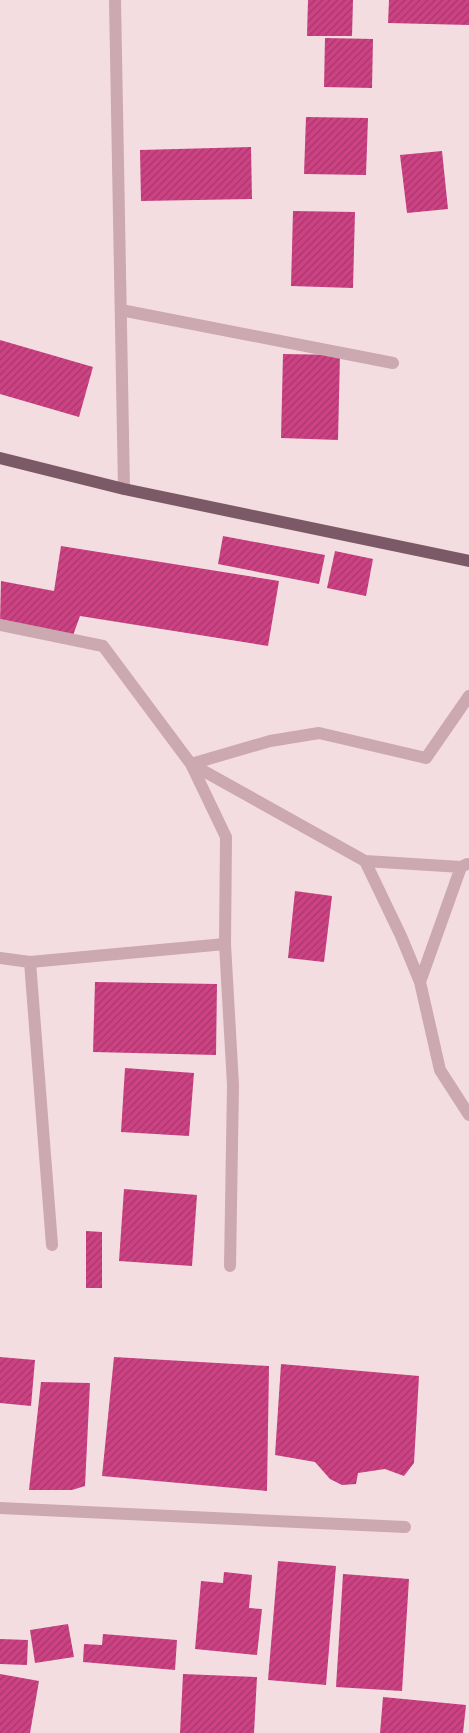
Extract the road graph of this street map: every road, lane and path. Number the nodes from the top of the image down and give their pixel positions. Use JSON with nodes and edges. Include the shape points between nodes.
{"nodes":[{"id":1,"x":115,"y":0,"type":"edge"},
{"id":2,"x":121,"y":310,"type":"junction"},
{"id":3,"x":393,"y":363,"type":"dead end"},
{"id":4,"x":0,"y":458,"type":"edge"},
{"id":5,"x":124,"y":489,"type":"junction"},
{"id":6,"x":469,"y":561,"type":"edge"},
{"id":7,"x":0,"y":625,"type":"edge"},
{"id":8,"x":469,"y":696,"type":"edge"},
{"id":9,"x":191,"y":764,"type":"junction"},
{"id":10,"x":365,"y":861,"type":"junction"},
{"id":11,"x":465,"y":865,"type":"edge"},
{"id":12,"x":225,"y":944,"type":"junction"},
{"id":13,"x":0,"y":958,"type":"edge"},
{"id":14,"x":30,"y":962,"type":"junction"},
{"id":15,"x":420,"y":982,"type":"junction"},
{"id":16,"x":469,"y":1115,"type":"edge"},
{"id":17,"x":52,"y":1245,"type":"dead end"},
{"id":18,"x":230,"y":1266,"type":"dead end"},
{"id":19,"x":0,"y":1508,"type":"edge"},
{"id":20,"x":405,"y":1527,"type":"dead end"}],
"edges":[{"from":1,"to":2,"type":"street"},
{"from":2,"to":3,"type":"street"},
{"from":2,"to":5,"type":"street"},
{"from":4,"to":5,"type":"main road"},
{"from":5,"to":6,"type":"main road"},
{"from":7,"to":9,"type":"street","via":[[103,646]]},
{"from":8,"to":9,"type":"street","via":[[426,758],[319,733],[270,742]]},
{"from":9,"to":10,"type":"street"},
{"from":9,"to":12,"type":"street","via":[[226,837]]},
{"from":10,"to":11,"type":"street"},
{"from":10,"to":15,"type":"street"},
{"from":11,"to":15,"type":"street"},
{"from":12,"to":14,"type":"street"},
{"from":12,"to":18,"type":"street","via":[[233,1085]]},
{"from":13,"to":14,"type":"street"},
{"from":14,"to":17,"type":"street"},
{"from":15,"to":16,"type":"street","via":[[440,1070]]},
{"from":19,"to":20,"type":"street"}]}
